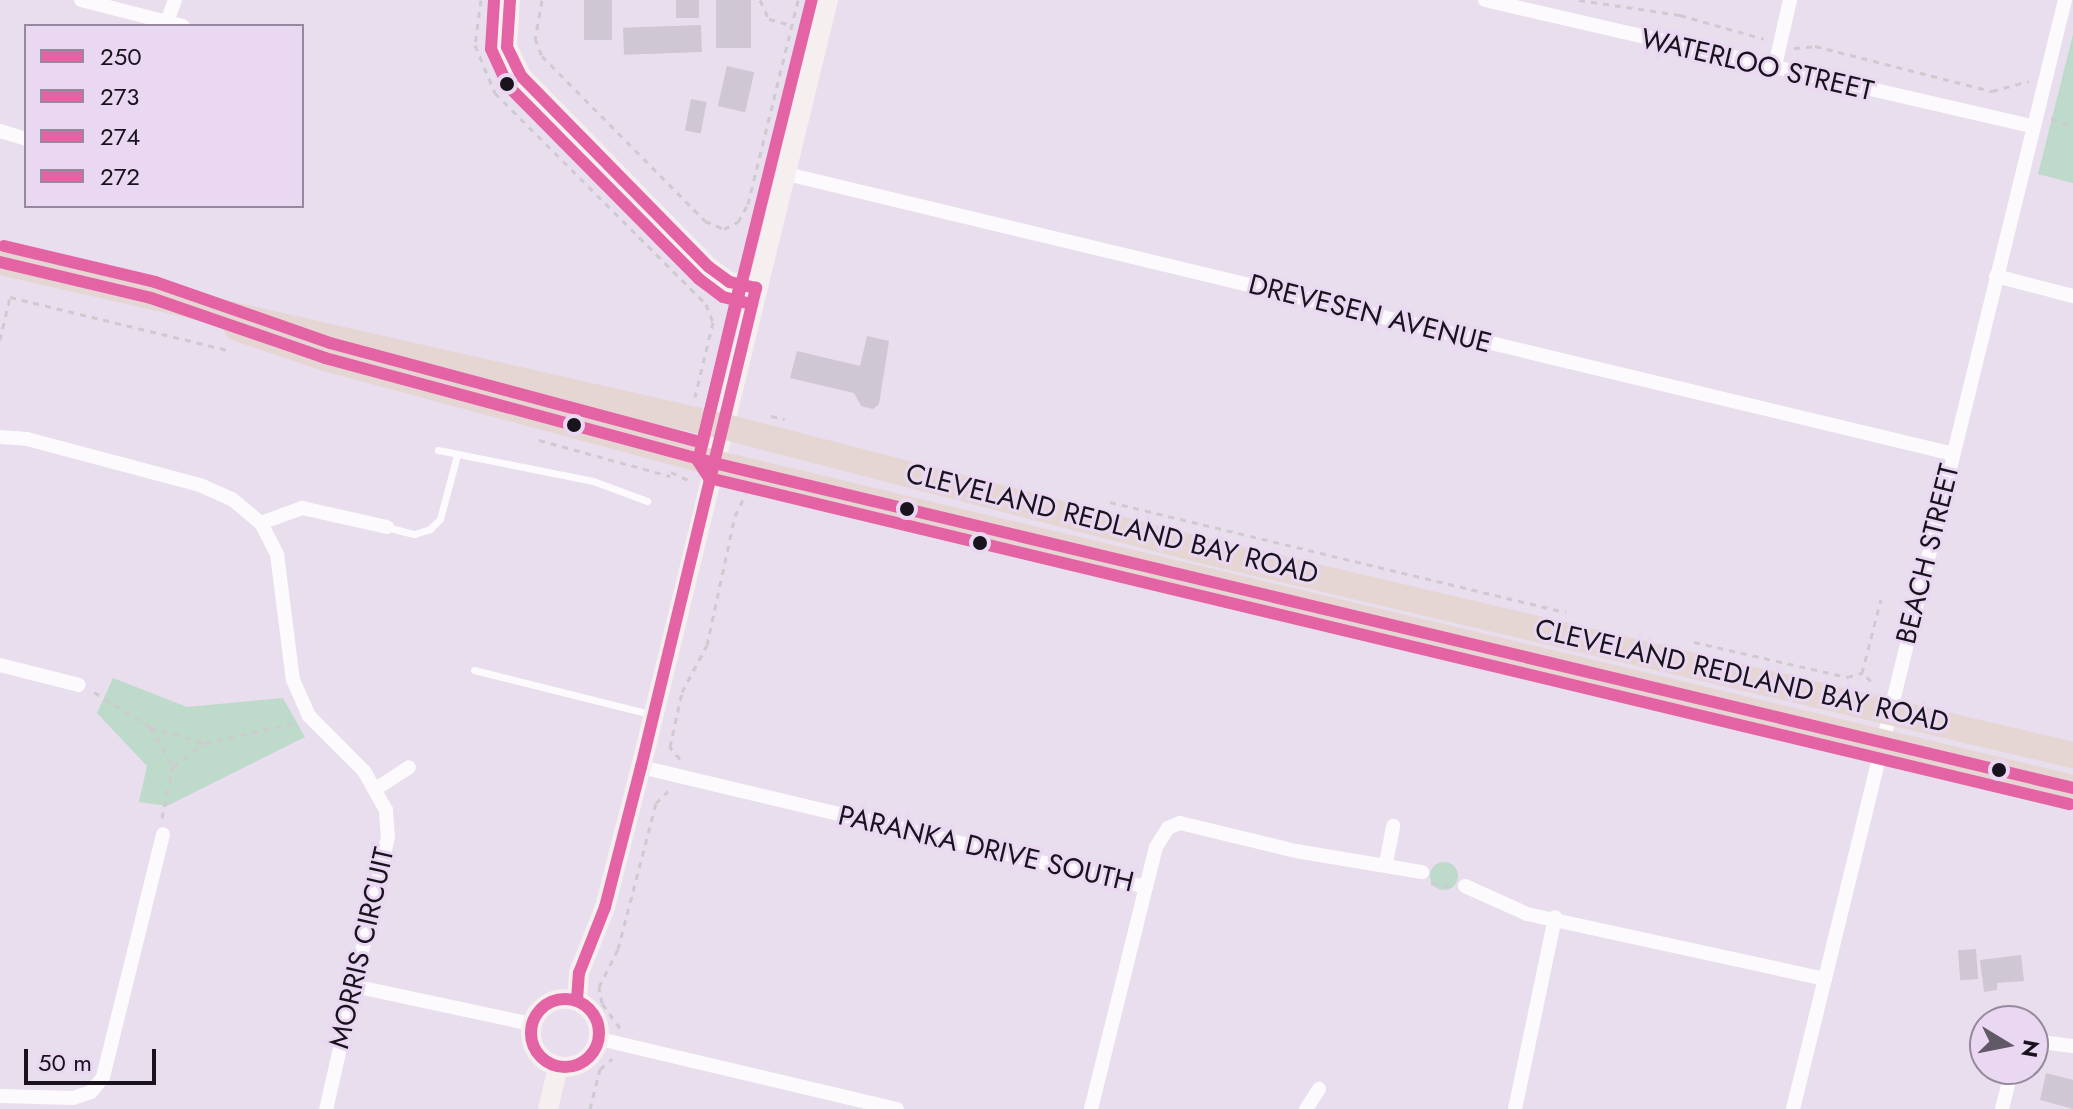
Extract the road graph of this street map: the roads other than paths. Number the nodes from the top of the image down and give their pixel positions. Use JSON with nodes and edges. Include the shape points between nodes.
{"nodes":[{"id":1,"x":81,"y":0,"type":"edge"},
{"id":2,"x":175,"y":0,"type":"edge"},
{"id":3,"x":510,"y":0,"type":"edge"},
{"id":4,"x":828,"y":0,"type":"edge"},
{"id":5,"x":1485,"y":0,"type":"edge"},
{"id":6,"x":1790,"y":0,"type":"edge"},
{"id":7,"x":2065,"y":0,"type":"edge"},
{"id":8,"x":167,"y":22,"type":"junction"},
{"id":9,"x":175,"y":24,"type":"edge"},
{"id":10,"x":1774,"y":70,"type":"junction"},
{"id":11,"x":2031,"y":126,"type":"junction"},
{"id":12,"x":0,"y":131,"type":"edge"},
{"id":13,"x":24,"y":138,"type":"edge"},
{"id":14,"x":787,"y":174,"type":"junction"},
{"id":15,"x":0,"y":262,"type":"edge"},
{"id":16,"x":1996,"y":276,"type":"junction"},
{"id":17,"x":756,"y":288,"type":"junction"},
{"id":18,"x":2073,"y":296,"type":"edge"},
{"id":19,"x":151,"y":298,"type":"junction"},
{"id":20,"x":722,"y":426,"type":"junction"},
{"id":21,"x":0,"y":437,"type":"edge"},
{"id":22,"x":438,"y":450,"type":"dead end"},
{"id":23,"x":1953,"y":454,"type":"junction"},
{"id":24,"x":457,"y":455,"type":"junction"},
{"id":25,"x":714,"y":463,"type":"junction"},
{"id":26,"x":647,"y":501,"type":"dead end"},
{"id":27,"x":261,"y":523,"type":"junction"},
{"id":28,"x":387,"y":527,"type":"joint"},
{"id":29,"x":0,"y":665,"type":"edge"},
{"id":30,"x":474,"y":670,"type":"dead end"},
{"id":31,"x":79,"y":685,"type":"road end"},
{"id":32,"x":1890,"y":712,"type":"junction"},
{"id":33,"x":654,"y":715,"type":"junction"},
{"id":34,"x":1882,"y":744,"type":"junction"},
{"id":35,"x":2073,"y":755,"type":"edge"},
{"id":36,"x":409,"y":767,"type":"dead end"},
{"id":37,"x":641,"y":767,"type":"junction"},
{"id":38,"x":377,"y":788,"type":"junction"},
{"id":39,"x":2073,"y":788,"type":"edge"},
{"id":40,"x":1393,"y":826,"type":"dead end"},
{"id":41,"x":163,"y":834,"type":"road end"},
{"id":42,"x":1386,"y":863,"type":"junction"},
{"id":43,"x":1422,"y":872,"type":"road end"},
{"id":44,"x":1465,"y":886,"type":"road end"},
{"id":45,"x":1146,"y":887,"type":"junction"},
{"id":46,"x":1555,"y":917,"type":"junction"},
{"id":47,"x":1825,"y":979,"type":"junction"},
{"id":48,"x":354,"y":986,"type":"junction"},
{"id":49,"x":577,"y":1000,"type":"junction"},
{"id":50,"x":532,"y":1024,"type":"junction"},
{"id":51,"x":608,"y":1041,"type":"junction"},
{"id":52,"x":2049,"y":1043,"type":"edge"},
{"id":53,"x":2073,"y":1046,"type":"edge"},
{"id":54,"x":558,"y":1067,"type":"junction"},
{"id":55,"x":2008,"y":1085,"type":"edge"},
{"id":56,"x":1319,"y":1089,"type":"dead end"},
{"id":57,"x":0,"y":1096,"type":"edge"},
{"id":58,"x":326,"y":1109,"type":"edge"},
{"id":59,"x":548,"y":1109,"type":"edge"},
{"id":60,"x":897,"y":1109,"type":"edge"},
{"id":61,"x":1091,"y":1109,"type":"edge"},
{"id":62,"x":1306,"y":1109,"type":"edge"},
{"id":63,"x":1515,"y":1109,"type":"edge"},
{"id":64,"x":1793,"y":1109,"type":"edge"},
{"id":65,"x":2002,"y":1109,"type":"edge"}],
"edges":[{"from":1,"to":8,"type":"street"},
{"from":2,"to":8,"type":"street"},
{"from":3,"to":17,"type":"street","via":[[507,47],[521,76],[709,267],[730,282]]},
{"from":4,"to":14,"type":"street"},
{"from":5,"to":10,"type":"street","name":"WATERLOO STREET"},
{"from":6,"to":10,"type":"street"},
{"from":7,"to":11,"type":"street","name":"BEACH STREET"},
{"from":8,"to":9,"type":"street"},
{"from":10,"to":11,"type":"street","name":"WATERLOO STREET"},
{"from":11,"to":16,"type":"street","name":"BEACH STREET"},
{"from":12,"to":13,"type":"street"},
{"from":14,"to":17,"type":"street"},
{"from":14,"to":23,"type":"street","name":"DREVESEN AVENUE"},
{"from":15,"to":19,"type":"highway","name":"CLEVELAND REDLAND BAY ROAD"},
{"from":16,"to":18,"type":"street"},
{"from":16,"to":23,"type":"street","name":"BEACH STREET"},
{"from":17,"to":20,"type":"street"},
{"from":19,"to":20,"type":"highway","name":"CLEVELAND REDLAND BAY ROAD","via":[[217,308]]},
{"from":19,"to":25,"type":"highway","name":"CLEVELAND REDLAND BAY ROAD","via":[[325,358]]},
{"from":20,"to":25,"type":"street"},
{"from":20,"to":32,"type":"highway","name":"CLEVELAND REDLAND BAY ROAD","via":[[1193,548]]},
{"from":21,"to":27,"type":"street","via":[[27,439],[200,485],[232,499]]},
{"from":22,"to":24,"type":"lane"},
{"from":23,"to":32,"type":"street","name":"BEACH STREET"},
{"from":24,"to":26,"type":"lane","via":[[553,472]]},
{"from":24,"to":28,"type":"lane","via":[[440,519],[414,534]]},
{"from":25,"to":33,"type":"street"},
{"from":25,"to":34,"type":"highway","name":"CLEVELAND REDLAND BAY ROAD"},
{"from":27,"to":28,"type":"street","via":[[302,508]]},
{"from":27,"to":38,"type":"street","via":[[284,581],[293,680],[309,716]]},
{"from":29,"to":31,"type":"street"},
{"from":30,"to":33,"type":"lane"},
{"from":32,"to":34,"type":"street","name":"BEACH STREET"},
{"from":32,"to":35,"type":"highway","name":"CLEVELAND REDLAND BAY ROAD"},
{"from":33,"to":37,"type":"street"},
{"from":34,"to":39,"type":"highway","name":"CLEVELAND REDLAND BAY ROAD"},
{"from":34,"to":47,"type":"street","name":"BEACH STREET"},
{"from":36,"to":38,"type":"street"},
{"from":37,"to":45,"type":"street","name":"PARANKA DRIVE SOUTH"},
{"from":37,"to":49,"type":"street","via":[[605,907],[582,961]]},
{"from":38,"to":48,"type":"street","name":"MORRIS CIRCUIT","via":[[388,837]]},
{"from":40,"to":42,"type":"street"},
{"from":41,"to":57,"type":"street","via":[[103,1077],[91,1092],[73,1098]]},
{"from":42,"to":43,"type":"street","name":"PARANKA DRIVE SOUTH"},
{"from":42,"to":45,"type":"street","name":"PARANKA DRIVE SOUTH","via":[[1296,851],[1180,823],[1168,828],[1156,847]]},
{"from":44,"to":46,"type":"street","via":[[1527,914]]},
{"from":45,"to":61,"type":"street"},
{"from":46,"to":47,"type":"street"},
{"from":46,"to":63,"type":"street"},
{"from":47,"to":64,"type":"street","name":"BEACH STREET"},
{"from":48,"to":50,"type":"street"},
{"from":48,"to":58,"type":"street","name":"MORRIS CIRCUIT"},
{"from":49,"to":50,"type":"street","via":[[554,1000]]},
{"from":49,"to":51,"type":"street","via":[[595,1015]]},
{"from":50,"to":54,"type":"street","via":[[536,1051]]},
{"from":51,"to":54,"type":"street","via":[[585,1062]]},
{"from":51,"to":60,"type":"street"},
{"from":52,"to":53,"type":"street"},
{"from":54,"to":59,"type":"street"},
{"from":55,"to":65,"type":"street"},
{"from":56,"to":62,"type":"street"}]}
